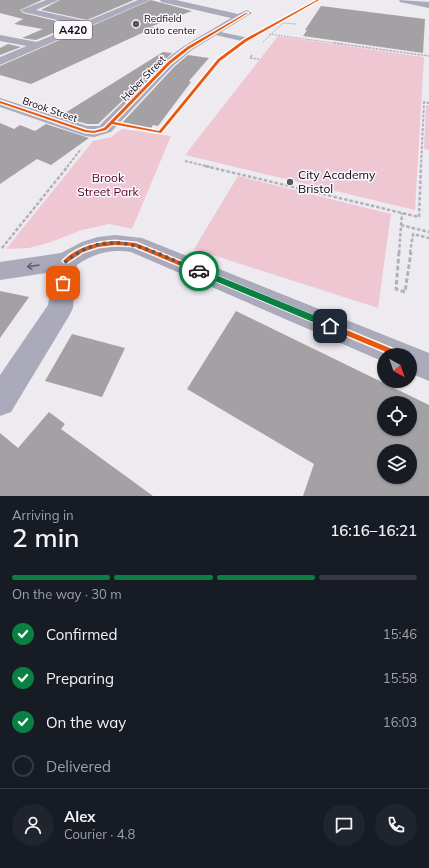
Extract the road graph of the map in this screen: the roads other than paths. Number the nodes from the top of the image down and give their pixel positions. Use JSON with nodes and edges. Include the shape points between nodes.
{"nodes":[{"id":1,"x":55,"y":0,"type":"edge"},
{"id":2,"x":146,"y":0,"type":"edge"},
{"id":3,"x":164,"y":0,"type":"edge"},
{"id":4,"x":406,"y":0,"type":"edge"},
{"id":5,"x":429,"y":5,"type":"edge"},
{"id":6,"x":87,"y":24,"type":"junction"},
{"id":7,"x":214,"y":32,"type":"junction"},
{"id":8,"x":0,"y":38,"type":"edge"},
{"id":9,"x":246,"y":40,"type":"road end"},
{"id":10,"x":37,"y":45,"type":"junction"},
{"id":11,"x":0,"y":62,"type":"edge"},
{"id":12,"x":0,"y":102,"type":"edge"},
{"id":13,"x":94,"y":132,"type":"joint"},
{"id":14,"x":66,"y":261,"type":"junction"},
{"id":15,"x":0,"y":270,"type":"edge"},
{"id":16,"x":383,"y":348,"type":"edge"},
{"id":17,"x":417,"y":362,"type":"edge"},
{"id":18,"x":429,"y":367,"type":"edge"},
{"id":19,"x":0,"y":401,"type":"edge"}],
"edges":[{"from":1,"to":6,"type":"street","via":[[26,10]]},
{"from":2,"to":6,"type":"main road","number":"A420"},
{"from":3,"to":7,"type":"street","name":"Heber Street","via":[[243,15]]},
{"from":4,"to":5,"type":"street"},
{"from":6,"to":10,"type":"main road","number":"A420"},
{"from":7,"to":9,"type":"lane"},
{"from":7,"to":13,"type":"street","name":"Heber Street","via":[[169,63],[112,123],[105,129]]},
{"from":8,"to":10,"type":"street"},
{"from":10,"to":11,"type":"main road","number":"A420"},
{"from":12,"to":13,"type":"street","name":"Brook Street","via":[[84,131]]},
{"from":14,"to":15,"type":"street","one_way":true},
{"from":14,"to":16,"type":"street","via":[[103,242],[134,244]]},
{"from":14,"to":19,"type":"street","via":[[60,308]]},
{"from":17,"to":18,"type":"street"}]}
